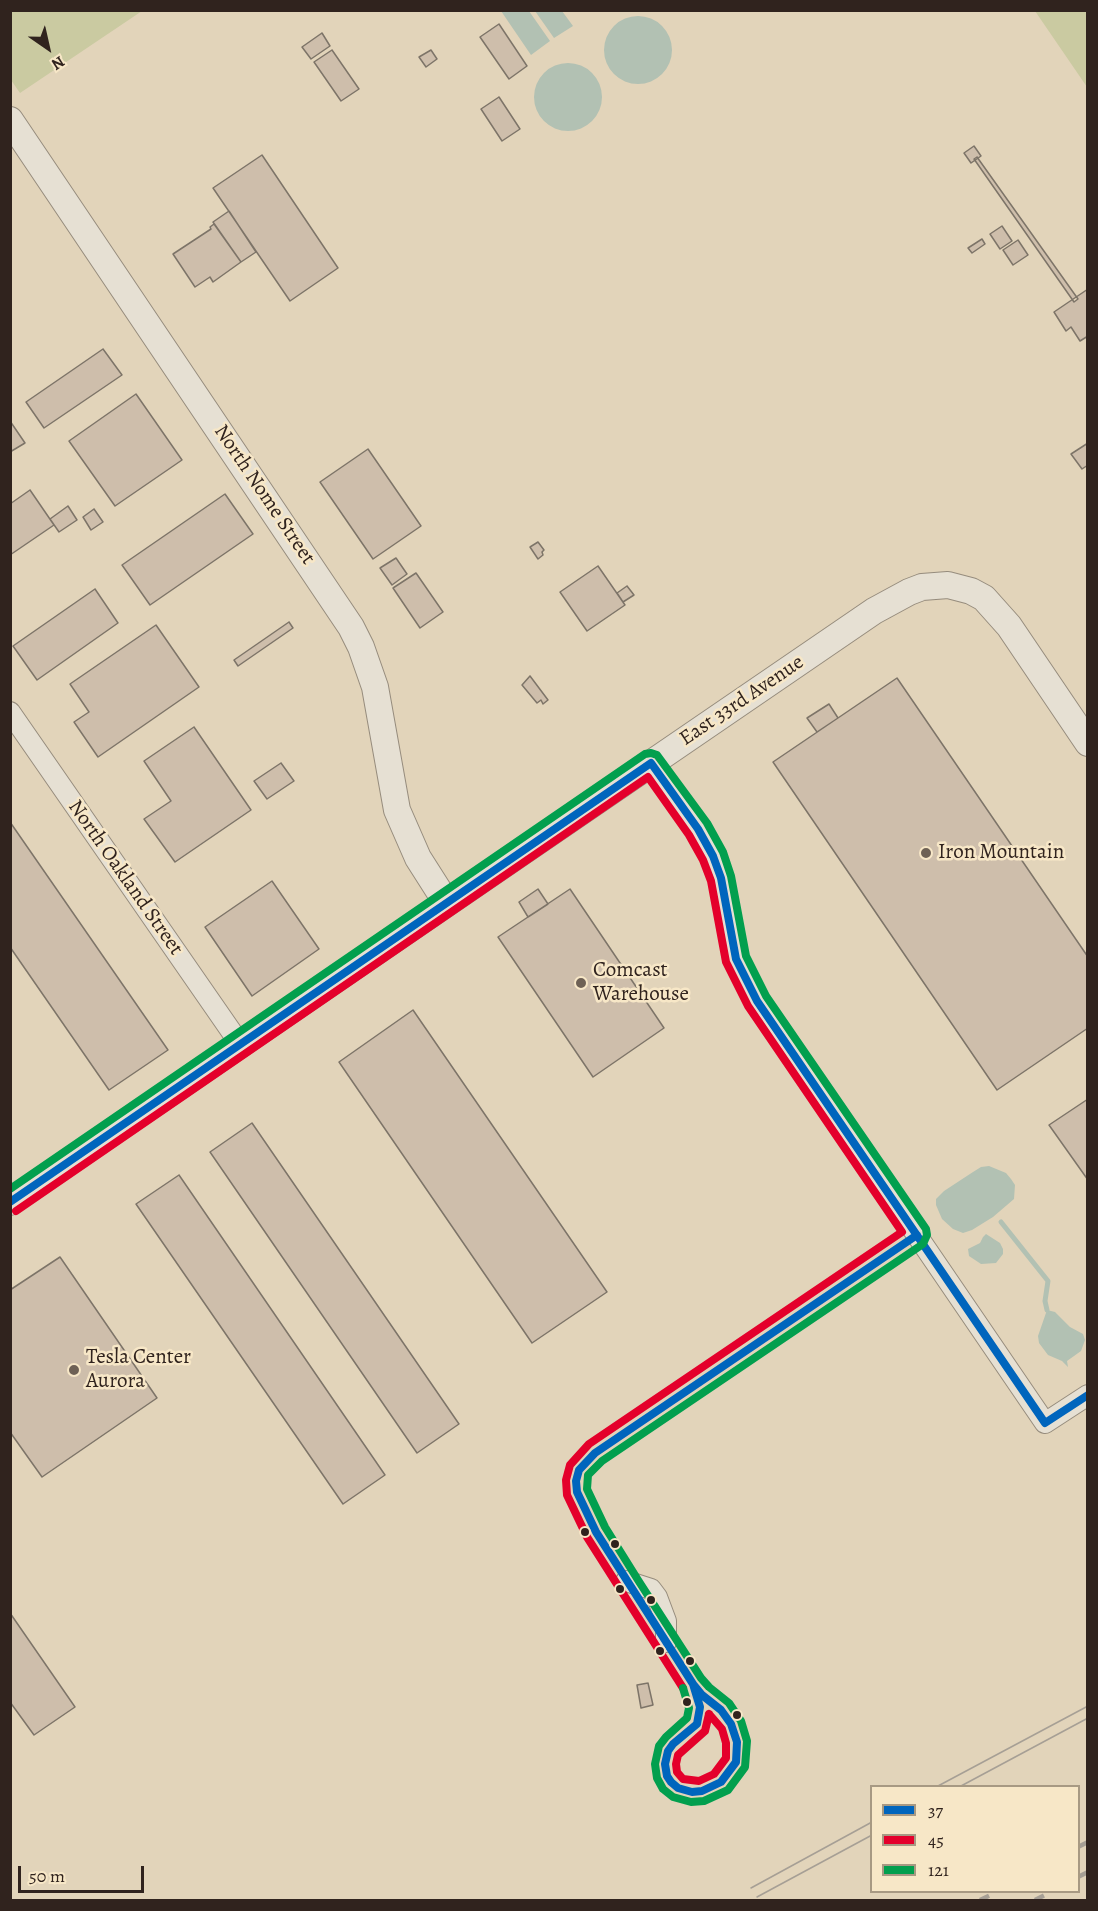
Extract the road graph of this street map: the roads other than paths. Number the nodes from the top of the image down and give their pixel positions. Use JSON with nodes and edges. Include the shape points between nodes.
{"nodes":[{"id":1,"x":10,"y":120,"type":"edge"},
{"id":2,"x":10,"y":712,"type":"edge"},
{"id":3,"x":1088,"y":743,"type":"edge"},
{"id":4,"x":651,"y":763,"type":"junction"},
{"id":5,"x":446,"y":903,"type":"junction"},
{"id":6,"x":240,"y":1044,"type":"junction"},
{"id":7,"x":10,"y":1202,"type":"edge"},
{"id":8,"x":1088,"y":1395,"type":"edge"},
{"id":9,"x":626,"y":1581,"type":"dead end"},
{"id":10,"x":666,"y":1642,"type":"dead end"}],
"edges":[{"from":1,"to":5,"type":"street","name":"North Nome Street","via":[[351,627],[375,687],[397,810],[418,858]]},
{"from":2,"to":6,"type":"street","name":"North Oakland Street"},
{"from":3,"to":4,"type":"street","name":"East 33rd Avenue","via":[[996,610],[971,591],[948,585],[922,587],[874,611]]},
{"from":4,"to":5,"type":"street","name":"East 33rd Avenue"},
{"from":4,"to":8,"type":"street","via":[[716,861],[736,959],[757,1001],[1045,1423]]},
{"from":5,"to":6,"type":"street","name":"East 33rd Avenue"},
{"from":6,"to":7,"type":"street","name":"East 33rd Avenue"},
{"from":9,"to":10,"type":"street","via":[[651,1589],[657,1598],[666,1621]]}]}
